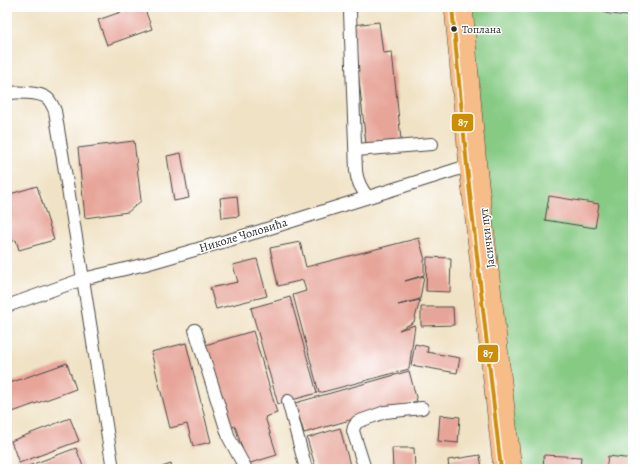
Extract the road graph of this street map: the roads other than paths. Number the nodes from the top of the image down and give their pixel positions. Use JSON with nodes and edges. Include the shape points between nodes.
{"nodes":[{"id":1,"x":452,"y":7,"type":"edge"},
{"id":2,"x":465,"y":7,"type":"edge"},
{"id":3,"x":608,"y":7,"type":"edge"},
{"id":4,"x":633,"y":10,"type":"edge"},
{"id":5,"x":350,"y":12,"type":"dead end"},
{"id":6,"x":7,"y":93,"type":"edge"},
{"id":7,"x":432,"y":144,"type":"dead end"},
{"id":8,"x":356,"y":150,"type":"junction"},
{"id":9,"x":473,"y":167,"type":"junction"},
{"id":10,"x":368,"y":197,"type":"junction"},
{"id":11,"x":83,"y":279,"type":"junction"},
{"id":12,"x":7,"y":306,"type":"edge"},
{"id":13,"x":195,"y":330,"type":"dead end"},
{"id":14,"x":288,"y":401,"type":"dead end"},
{"id":15,"x":422,"y":408,"type":"dead end"},
{"id":16,"x":113,"y":469,"type":"edge"},
{"id":17,"x":246,"y":469,"type":"edge"},
{"id":18,"x":306,"y":469,"type":"edge"},
{"id":19,"x":364,"y":469,"type":"edge"},
{"id":20,"x":501,"y":469,"type":"edge"},
{"id":21,"x":514,"y":469,"type":"edge"}],
"edges":[{"from":1,"to":9,"type":"main road","name":"Јасички пут"},
{"from":2,"to":9,"type":"main road","name":"Јасички пут"},
{"from":3,"to":4,"type":"street"},
{"from":5,"to":8,"type":"street"},
{"from":6,"to":11,"type":"street","via":[[42,95],[47,97],[53,106]]},
{"from":7,"to":8,"type":"street"},
{"from":8,"to":10,"type":"street","via":[[358,182]]},
{"from":9,"to":10,"type":"street","name":"Николе Чоловића","via":[[458,169]]},
{"from":9,"to":20,"type":"main road","name":"Јасички пут"},
{"from":9,"to":21,"type":"main road","name":"Јасички пут"},
{"from":10,"to":11,"type":"street","name":"Николе Чоловића","via":[[146,264]]},
{"from":11,"to":12,"type":"street","name":"Николе Чоловића"},
{"from":11,"to":16,"type":"street"},
{"from":13,"to":17,"type":"street","via":[[229,438]]},
{"from":14,"to":18,"type":"street"},
{"from":15,"to":19,"type":"street","via":[[385,412],[357,422],[354,431]]}]}
